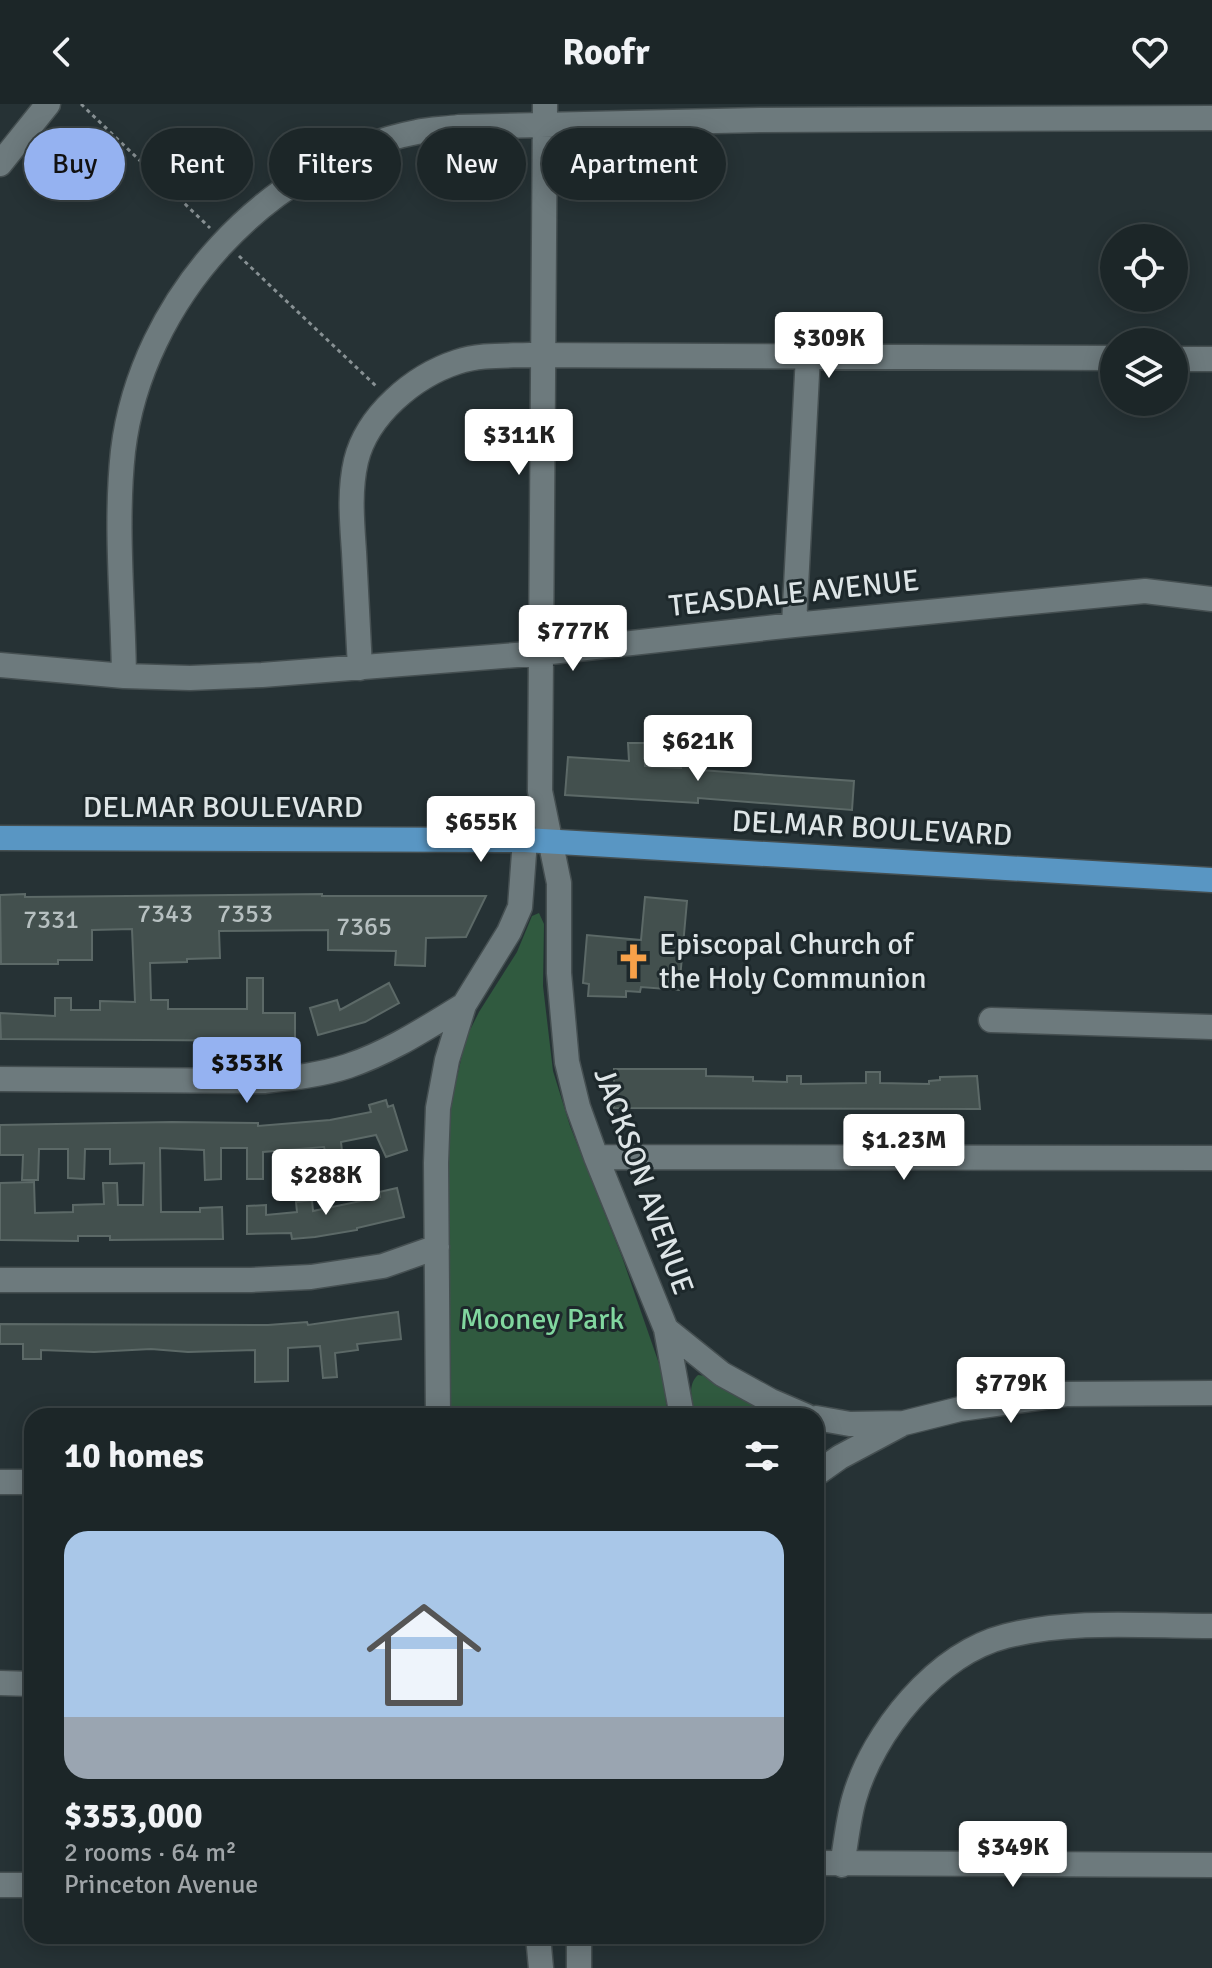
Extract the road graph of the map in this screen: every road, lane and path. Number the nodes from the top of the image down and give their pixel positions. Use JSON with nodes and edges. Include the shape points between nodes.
{"nodes":[{"id":1,"x":48,"y":104,"type":"edge"},
{"id":2,"x":760,"y":112,"type":"edge"},
{"id":3,"x":545,"y":115,"type":"edge"},
{"id":4,"x":1212,"y":118,"type":"edge"},
{"id":5,"x":0,"y":164,"type":"edge"},
{"id":6,"x":543,"y":355,"type":"junction"},
{"id":7,"x":808,"y":355,"type":"junction"},
{"id":8,"x":1100,"y":358,"type":"edge"},
{"id":9,"x":1188,"y":359,"type":"edge"},
{"id":10,"x":1212,"y":359,"type":"edge"},
{"id":11,"x":1212,"y":599,"type":"edge"},
{"id":12,"x":794,"y":625,"type":"junction"},
{"id":13,"x":541,"y":653,"type":"junction"},
{"id":14,"x":0,"y":665,"type":"edge"},
{"id":15,"x":360,"y":668,"type":"junction"},
{"id":16,"x":124,"y":676,"type":"junction"},
{"id":17,"x":0,"y":838,"type":"edge"},
{"id":18,"x":525,"y":840,"type":"junction"},
{"id":19,"x":552,"y":841,"type":"junction"},
{"id":20,"x":1212,"y":880,"type":"edge"},
{"id":21,"x":464,"y":1005,"type":"junction"},
{"id":22,"x":991,"y":1020,"type":"dead end"},
{"id":23,"x":1212,"y":1027,"type":"edge"},
{"id":24,"x":0,"y":1079,"type":"edge"},
{"id":25,"x":596,"y":1157,"type":"junction"},
{"id":26,"x":1212,"y":1158,"type":"edge"},
{"id":27,"x":437,"y":1247,"type":"junction"},
{"id":28,"x":0,"y":1280,"type":"edge"},
{"id":29,"x":666,"y":1329,"type":"junction"},
{"id":30,"x":1212,"y":1393,"type":"edge"},
{"id":31,"x":438,"y":1408,"type":"edge"},
{"id":32,"x":681,"y":1408,"type":"edge"},
{"id":33,"x":787,"y":1408,"type":"edge"},
{"id":34,"x":824,"y":1419,"type":"edge"},
{"id":35,"x":904,"y":1423,"type":"junction"},
{"id":36,"x":824,"y":1468,"type":"edge"},
{"id":37,"x":0,"y":1482,"type":"edge"},
{"id":38,"x":24,"y":1482,"type":"edge"},
{"id":39,"x":1212,"y":1626,"type":"edge"},
{"id":40,"x":0,"y":1683,"type":"edge"},
{"id":41,"x":24,"y":1684,"type":"edge"},
{"id":42,"x":824,"y":1864,"type":"edge"},
{"id":43,"x":842,"y":1865,"type":"junction"},
{"id":44,"x":1212,"y":1865,"type":"edge"},
{"id":45,"x":0,"y":1885,"type":"edge"},
{"id":46,"x":24,"y":1885,"type":"edge"},
{"id":47,"x":539,"y":1944,"type":"edge"},
{"id":48,"x":579,"y":1944,"type":"edge"},
{"id":49,"x":541,"y":1968,"type":"edge"},
{"id":50,"x":579,"y":1968,"type":"edge"}],
"edges":[{"from":1,"to":5,"type":"street"},
{"from":2,"to":3,"type":"street"},
{"from":2,"to":4,"type":"street"},
{"from":3,"to":6,"type":"street","name":"JACKSON AVENUE"},
{"from":3,"to":16,"type":"street","via":[[416,132],[342,157],[243,220],[201,268],[166,318],[131,407],[120,498]]},
{"from":6,"to":7,"type":"street"},
{"from":6,"to":13,"type":"street","name":"JACKSON AVENUE"},
{"from":6,"to":15,"type":"street","via":[[485,356],[433,371],[388,406],[370,430],[356,458],[351,491]]},
{"from":7,"to":8,"type":"street"},
{"from":7,"to":12,"type":"street"},
{"from":9,"to":10,"type":"street"},
{"from":11,"to":12,"type":"street","name":"TEASDALE AVENUE","via":[[1145,591]]},
{"from":12,"to":13,"type":"street","name":"TEASDALE AVENUE"},
{"from":13,"to":15,"type":"street","name":"TEASDALE AVENUE"},
{"from":13,"to":19,"type":"street","name":"JACKSON AVENUE","via":[[540,791]]},
{"from":14,"to":16,"type":"street","name":"TEASDALE AVENUE"},
{"from":15,"to":16,"type":"street","name":"TEASDALE AVENUE","via":[[190,678]]},
{"from":17,"to":18,"type":"main road","name":"DELMAR BOULEVARD"},
{"from":18,"to":19,"type":"main road","name":"DELMAR BOULEVARD"},
{"from":18,"to":21,"type":"street","via":[[520,907]]},
{"from":19,"to":20,"type":"main road","name":"DELMAR BOULEVARD"},
{"from":19,"to":25,"type":"street","name":"JACKSON AVENUE","via":[[559,883],[567,1062]]},
{"from":21,"to":24,"type":"street","via":[[398,1045],[347,1067],[301,1077]]},
{"from":21,"to":27,"type":"street","via":[[438,1108]]},
{"from":22,"to":23,"type":"street"},
{"from":25,"to":26,"type":"street"},
{"from":25,"to":29,"type":"street","name":"JACKSON AVENUE"},
{"from":27,"to":28,"type":"street","via":[[383,1266],[311,1277]]},
{"from":27,"to":31,"type":"street"},
{"from":29,"to":32,"type":"street","name":"JACKSON AVENUE"},
{"from":29,"to":33,"type":"street","via":[[722,1374]]},
{"from":30,"to":35,"type":"street","via":[[1066,1394]]},
{"from":34,"to":35,"type":"street"},
{"from":35,"to":36,"type":"street"},
{"from":37,"to":38,"type":"street"},
{"from":39,"to":43,"type":"street","via":[[1044,1629],[1003,1637],[964,1655],[909,1700],[869,1760],[854,1798]]},
{"from":40,"to":41,"type":"street"},
{"from":42,"to":43,"type":"street"},
{"from":43,"to":44,"type":"street"},
{"from":45,"to":46,"type":"street"},
{"from":47,"to":49,"type":"street"},
{"from":48,"to":50,"type":"street"}]}
